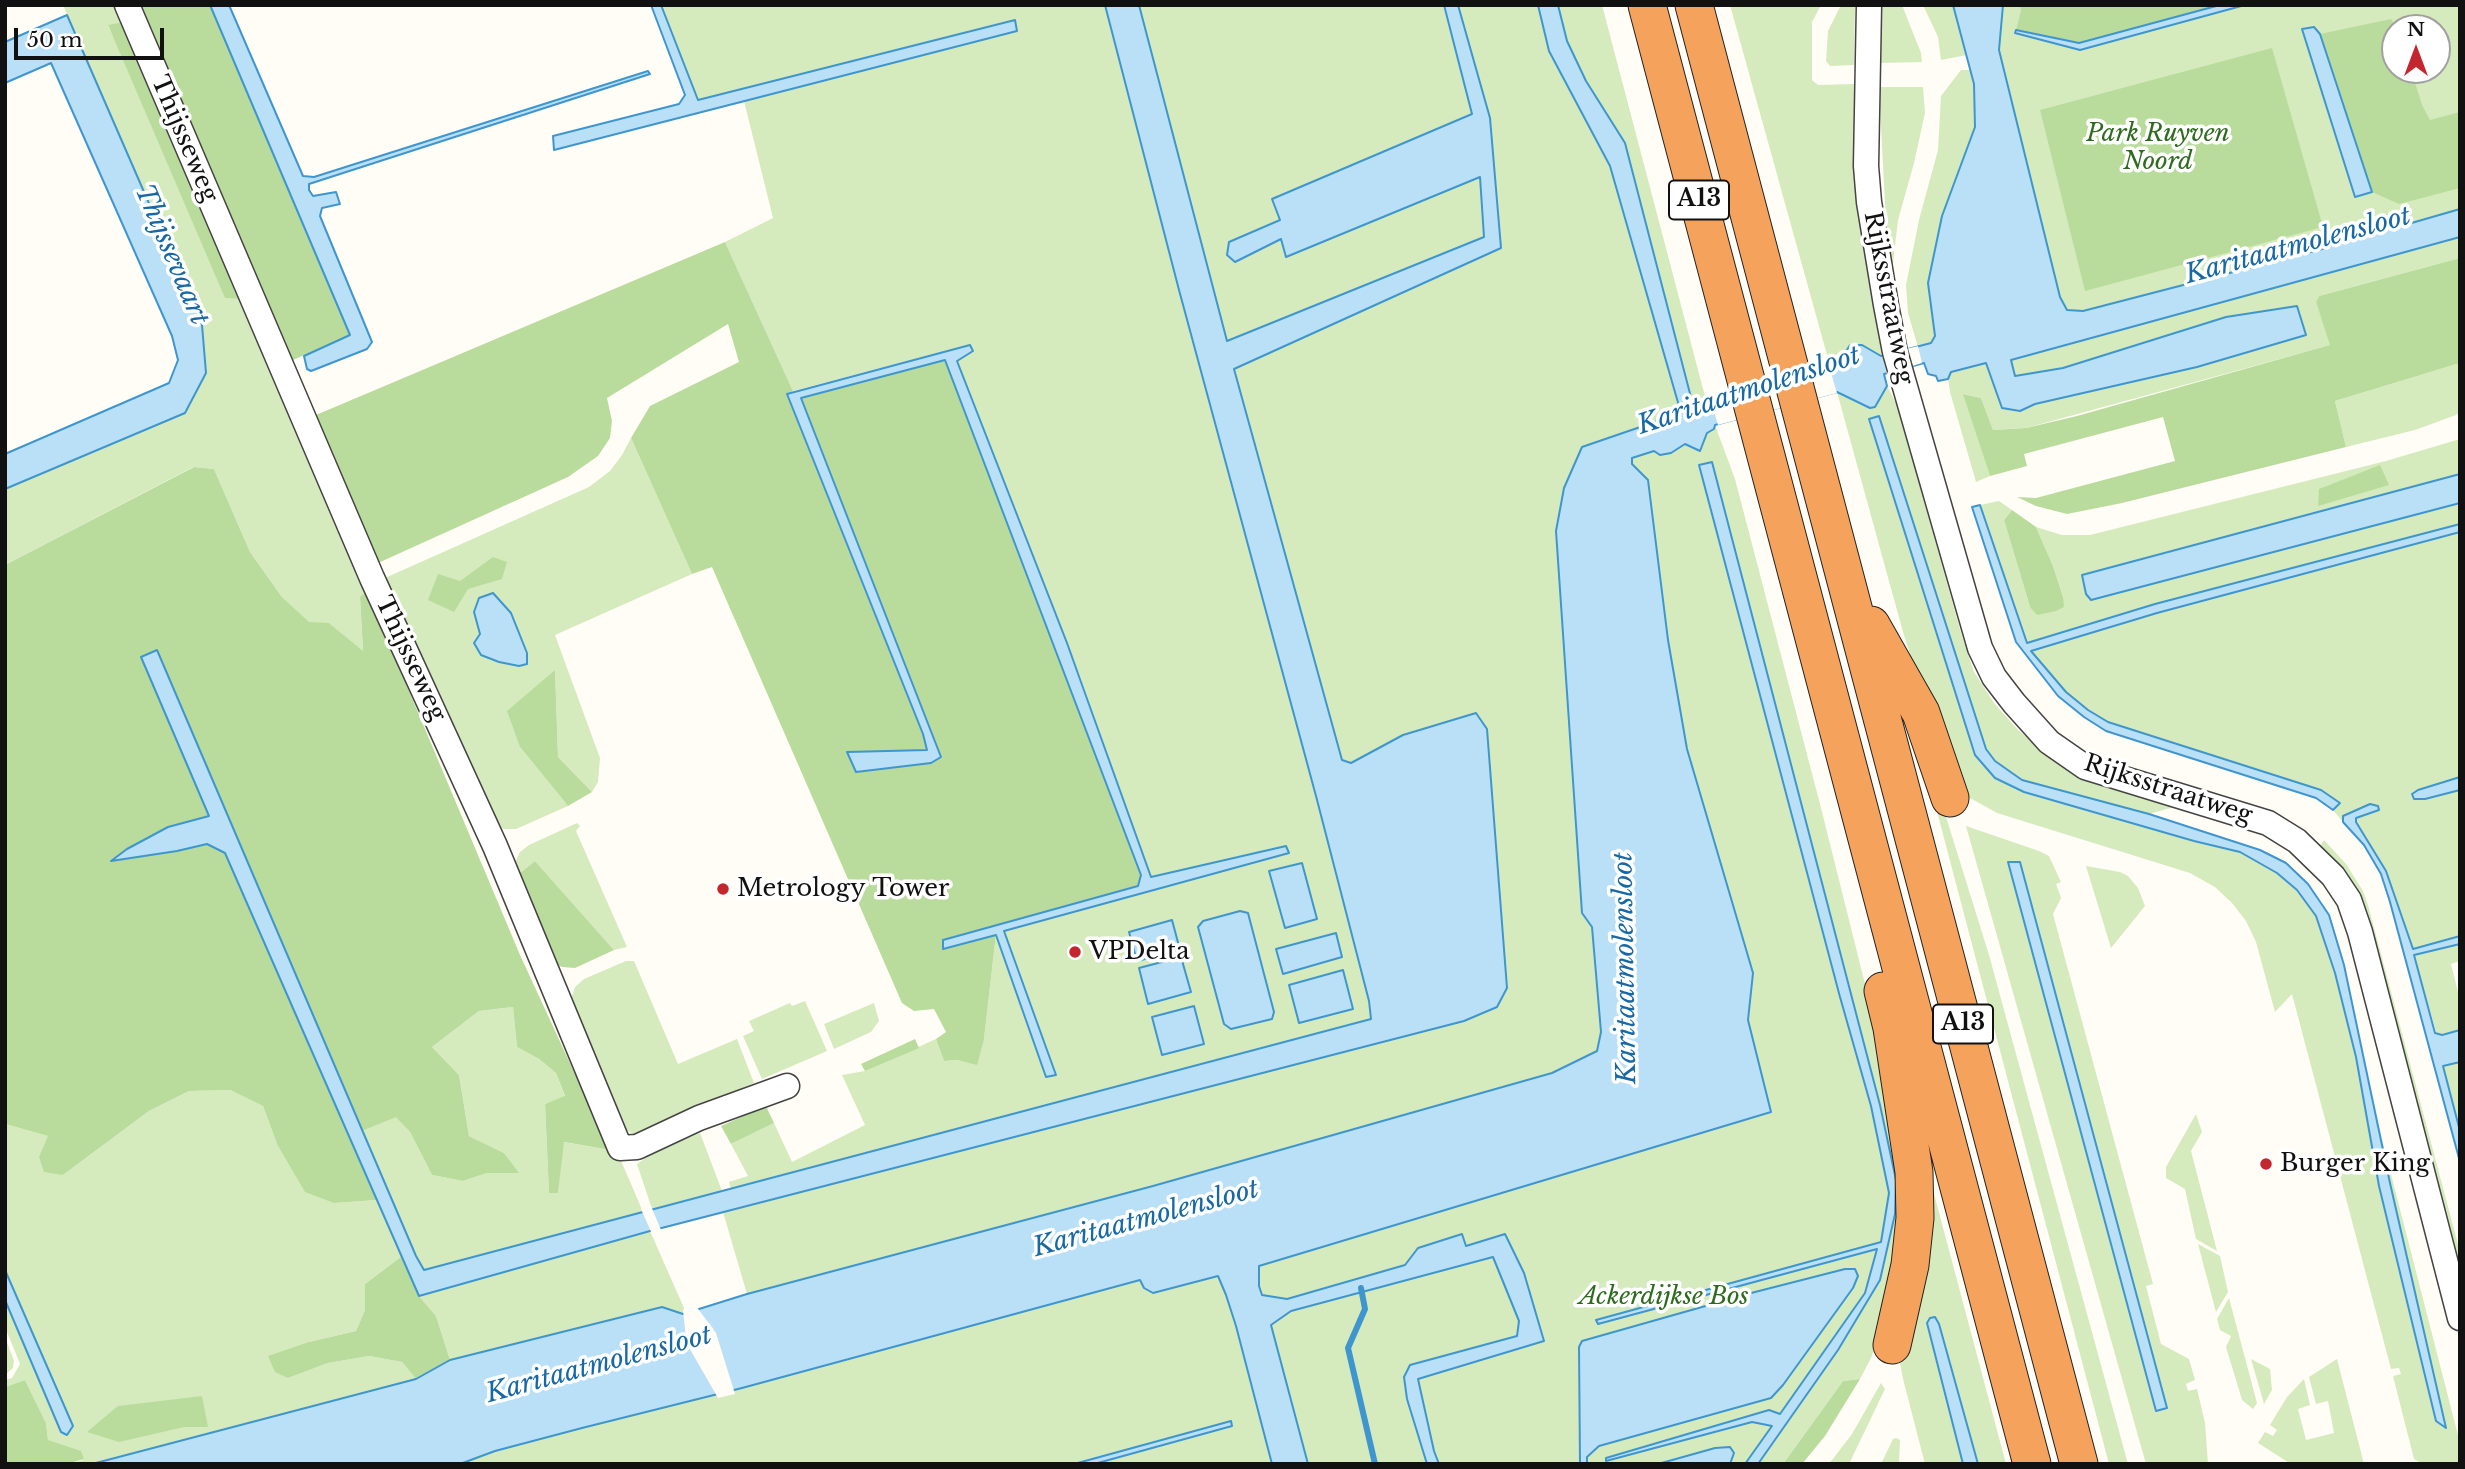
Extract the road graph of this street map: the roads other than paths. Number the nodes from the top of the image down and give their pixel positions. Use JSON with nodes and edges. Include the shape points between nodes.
{"nodes":[{"id":1,"x":127,"y":5,"type":"edge"},
{"id":2,"x":1647,"y":5,"type":"edge"},
{"id":3,"x":1694,"y":5,"type":"edge"},
{"id":4,"x":1869,"y":5,"type":"edge"},
{"id":5,"x":1847,"y":583,"type":"junction"},
{"id":6,"x":1840,"y":735,"type":"junction"},
{"id":7,"x":1950,"y":798,"type":"dead end"},
{"id":8,"x":788,"y":1086,"type":"dead end"},
{"id":9,"x":2460,"y":1318,"type":"edge"},
{"id":10,"x":1892,"y":1345,"type":"dead end"},
{"id":11,"x":2032,"y":1464,"type":"edge"},
{"id":12,"x":2079,"y":1464,"type":"edge"}],
"edges":[{"from":1,"to":8,"type":"street","name":"Thijsseweg","via":[[372,578],[495,846],[620,1148],[637,1147],[699,1118]]},
{"from":2,"to":6,"type":"highway","number":"A13"},
{"from":3,"to":5,"type":"highway","number":"A13"},
{"from":4,"to":9,"type":"street","name":"Rijksstraatweg","via":[[1869,202],[1897,361],[1980,648],[2014,703],[2049,742],[2085,767],[2268,823],[2312,853],[2341,887],[2360,932]]},
{"from":5,"to":7,"type":"highway","number":"A13","via":[[1922,713]]},
{"from":5,"to":12,"type":"highway","number":"A13"},
{"from":6,"to":10,"type":"highway","number":"A13","via":[[1858,896],[1892,1028],[1914,1172],[1910,1265]]},
{"from":6,"to":11,"type":"highway","number":"A13"}]}
